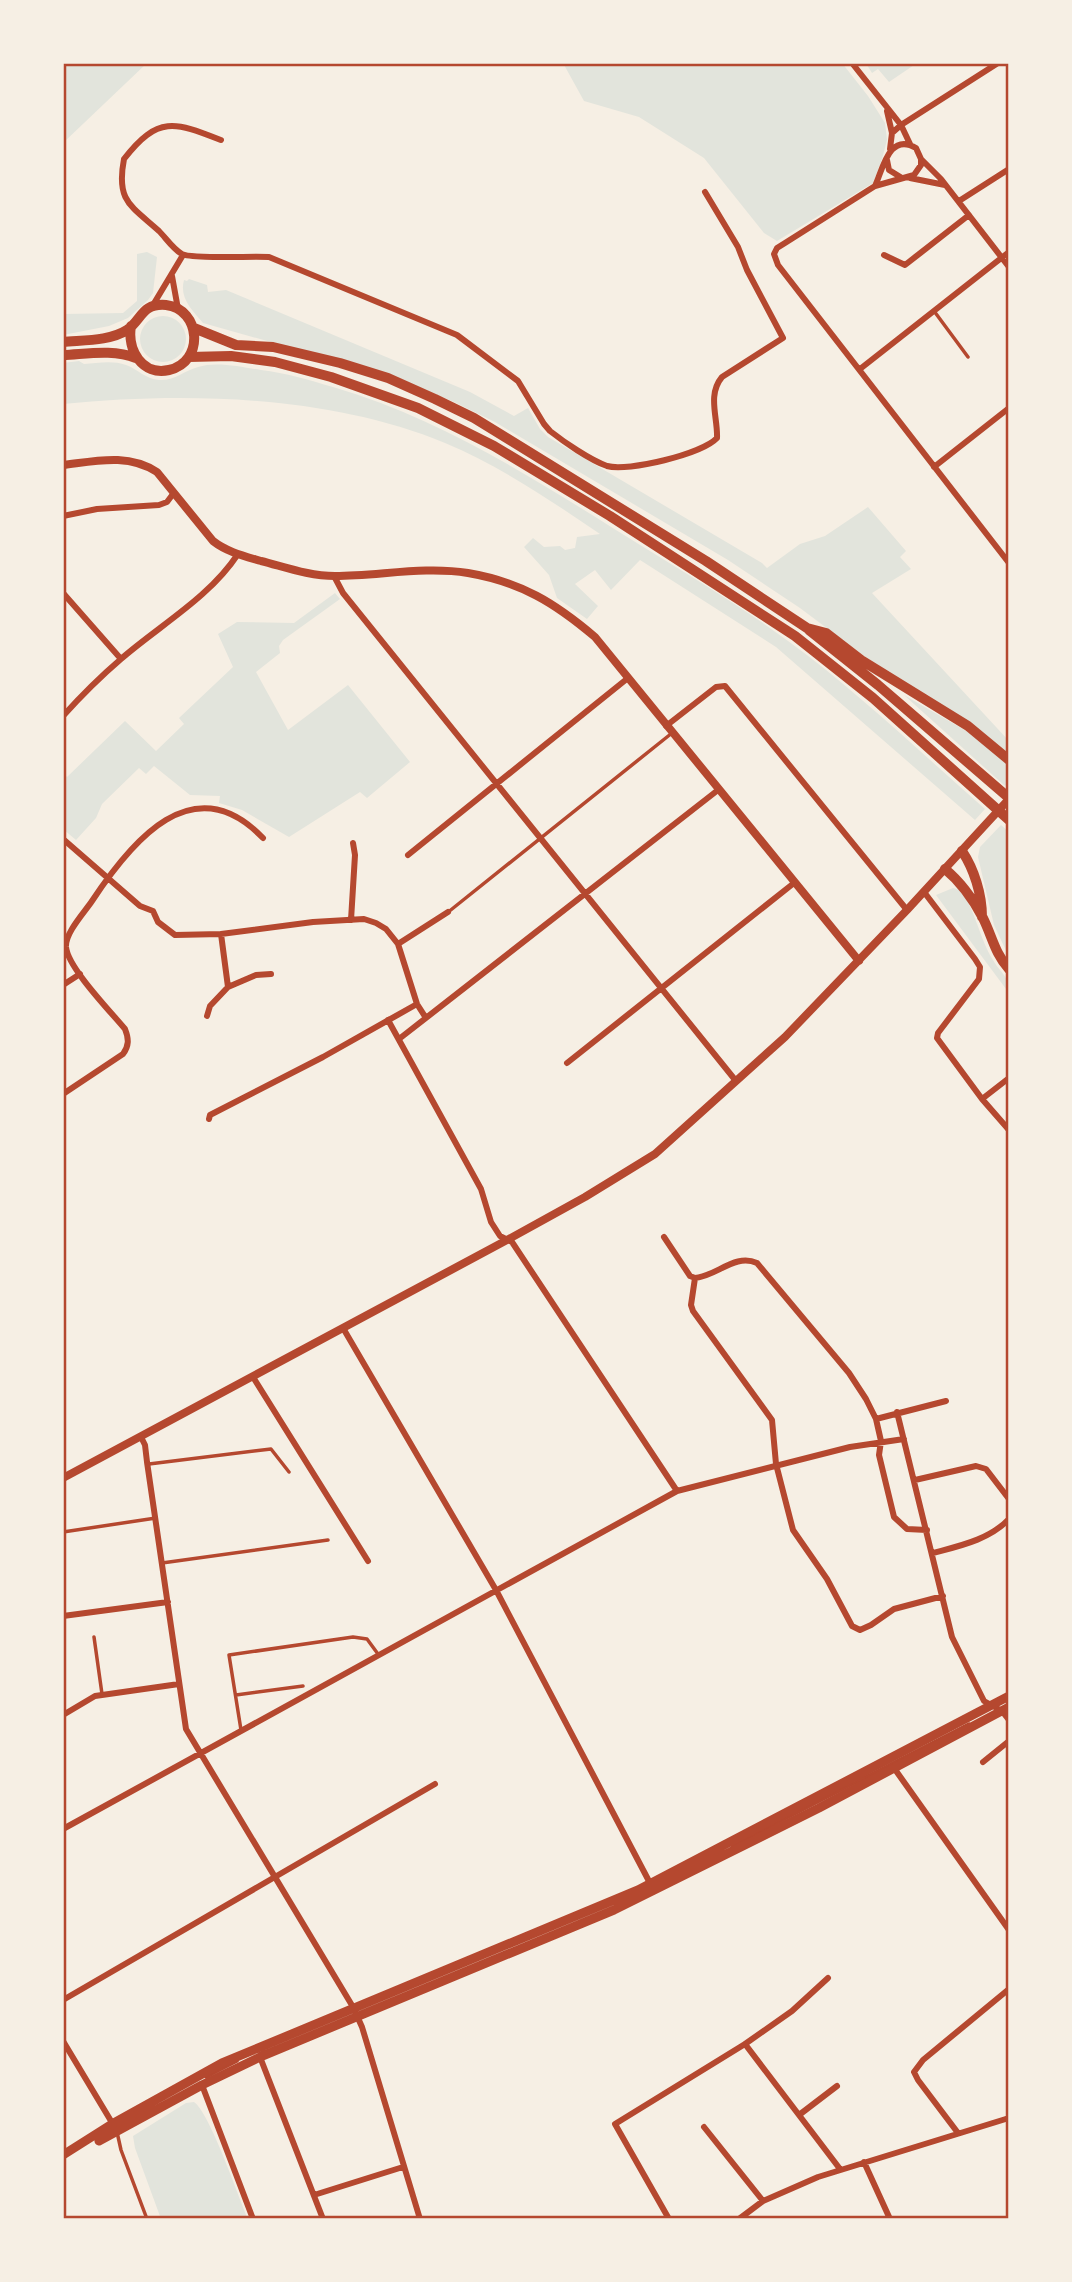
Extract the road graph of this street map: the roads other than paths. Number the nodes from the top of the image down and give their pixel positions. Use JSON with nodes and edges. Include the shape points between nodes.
{"nodes":[{"id":1,"x":852,"y":63,"type":"edge"},
{"id":2,"x":998,"y":63,"type":"edge"},
{"id":3,"x":887,"y":109,"type":"junction"},
{"id":4,"x":901,"y":125,"type":"junction"},
{"id":5,"x":892,"y":133,"type":"junction"},
{"id":6,"x":222,"y":140,"type":"dead end"},
{"id":7,"x":910,"y":144,"type":"junction"},
{"id":8,"x":890,"y":150,"type":"junction"},
{"id":9,"x":921,"y":159,"type":"junction"},
{"id":10,"x":887,"y":160,"type":"junction"},
{"id":11,"x":1009,"y":170,"type":"edge"},
{"id":12,"x":906,"y":178,"type":"junction"},
{"id":13,"x":945,"y":185,"type":"junction"},
{"id":14,"x":875,"y":186,"type":"junction"},
{"id":15,"x":705,"y":192,"type":"dead end"},
{"id":16,"x":959,"y":201,"type":"junction"},
{"id":17,"x":970,"y":215,"type":"junction"},
{"id":18,"x":1009,"y":252,"type":"edge"},
{"id":19,"x":183,"y":255,"type":"junction"},
{"id":20,"x":884,"y":255,"type":"dead end"},
{"id":21,"x":1002,"y":258,"type":"junction"},
{"id":22,"x":1009,"y":267,"type":"edge"},
{"id":23,"x":171,"y":274,"type":"junction"},
{"id":24,"x":152,"y":306,"type":"junction"},
{"id":25,"x":178,"y":309,"type":"junction"},
{"id":26,"x":934,"y":311,"type":"junction"},
{"id":27,"x":131,"y":326,"type":"junction"},
{"id":28,"x":194,"y":328,"type":"junction"},
{"id":29,"x":63,"y":342,"type":"edge"},
{"id":30,"x":63,"y":355,"type":"edge"},
{"id":31,"x":189,"y":357,"type":"junction"},
{"id":32,"x":968,"y":357,"type":"dead end"},
{"id":33,"x":136,"y":358,"type":"junction"},
{"id":34,"x":860,"y":369,"type":"junction"},
{"id":35,"x":1009,"y":408,"type":"edge"},
{"id":36,"x":63,"y":465,"type":"edge"},
{"id":37,"x":934,"y":467,"type":"junction"},
{"id":38,"x":173,"y":494,"type":"junction"},
{"id":39,"x":63,"y":516,"type":"edge"},
{"id":40,"x":1009,"y":549,"type":"edge"},
{"id":41,"x":238,"y":554,"type":"junction"},
{"id":42,"x":1002,"y":555,"type":"junction"},
{"id":43,"x":1009,"y":564,"type":"edge"},
{"id":44,"x":334,"y":576,"type":"junction"},
{"id":45,"x":63,"y":593,"type":"edge"},
{"id":46,"x":807,"y":628,"type":"junction"},
{"id":47,"x":121,"y":659,"type":"junction"},
{"id":48,"x":628,"y":678,"type":"junction"},
{"id":49,"x":63,"y":716,"type":"edge"},
{"id":50,"x":669,"y":729,"type":"junction"},
{"id":51,"x":1009,"y":760,"type":"edge"},
{"id":52,"x":496,"y":785,"type":"junction"},
{"id":53,"x":718,"y":790,"type":"junction"},
{"id":54,"x":1009,"y":798,"type":"edge"},
{"id":55,"x":1009,"y":820,"type":"edge"},
{"id":56,"x":263,"y":838,"type":"dead end"},
{"id":57,"x":540,"y":838,"type":"junction"},
{"id":58,"x":63,"y":839,"type":"edge"},
{"id":59,"x":353,"y":843,"type":"dead end"},
{"id":60,"x":962,"y":851,"type":"junction"},
{"id":61,"x":408,"y":855,"type":"dead end"},
{"id":62,"x":945,"y":869,"type":"junction"},
{"id":63,"x":108,"y":877,"type":"junction"},
{"id":64,"x":793,"y":883,"type":"junction"},
{"id":65,"x":924,"y":892,"type":"junction"},
{"id":66,"x":585,"y":895,"type":"junction"},
{"id":67,"x":907,"y":910,"type":"junction"},
{"id":68,"x":447,"y":913,"type":"joint"},
{"id":69,"x":982,"y":917,"type":"junction"},
{"id":70,"x":351,"y":920,"type":"junction"},
{"id":71,"x":221,"y":934,"type":"junction"},
{"id":72,"x":398,"y":944,"type":"junction"},
{"id":73,"x":859,"y":961,"type":"junction"},
{"id":74,"x":1009,"y":969,"type":"edge"},
{"id":75,"x":80,"y":974,"type":"junction"},
{"id":76,"x":271,"y":974,"type":"dead end"},
{"id":77,"x":63,"y":985,"type":"edge"},
{"id":78,"x":228,"y":987,"type":"junction"},
{"id":79,"x":662,"y":989,"type":"junction"},
{"id":80,"x":417,"y":1004,"type":"junction"},
{"id":81,"x":207,"y":1016,"type":"dead end"},
{"id":82,"x":426,"y":1018,"type":"junction"},
{"id":83,"x":388,"y":1020,"type":"junction"},
{"id":84,"x":399,"y":1039,"type":"junction"},
{"id":85,"x":567,"y":1063,"type":"dead end"},
{"id":86,"x":1009,"y":1078,"type":"edge"},
{"id":87,"x":736,"y":1081,"type":"junction"},
{"id":88,"x":63,"y":1094,"type":"edge"},
{"id":89,"x":982,"y":1099,"type":"junction"},
{"id":90,"x":209,"y":1119,"type":"dead end"},
{"id":91,"x":1009,"y":1130,"type":"edge"},
{"id":92,"x":664,"y":1237,"type":"dead end"},
{"id":93,"x":507,"y":1240,"type":"junction"},
{"id":94,"x":695,"y":1278,"type":"junction"},
{"id":95,"x":343,"y":1328,"type":"junction"},
{"id":96,"x":253,"y":1377,"type":"junction"},
{"id":97,"x":946,"y":1402,"type":"dead end"},
{"id":98,"x":897,"y":1412,"type":"junction"},
{"id":99,"x":876,"y":1419,"type":"junction"},
{"id":100,"x":141,"y":1437,"type":"junction"},
{"id":101,"x":904,"y":1439,"type":"junction"},
{"id":102,"x":881,"y":1441,"type":"junction"},
{"id":103,"x":148,"y":1464,"type":"junction"},
{"id":104,"x":776,"y":1464,"type":"junction"},
{"id":105,"x":289,"y":1472,"type":"dead end"},
{"id":106,"x":63,"y":1478,"type":"edge"},
{"id":107,"x":915,"y":1480,"type":"junction"},
{"id":108,"x":677,"y":1491,"type":"junction"},
{"id":109,"x":1009,"y":1499,"type":"edge"},
{"id":110,"x":156,"y":1518,"type":"junction"},
{"id":111,"x":1009,"y":1519,"type":"edge"},
{"id":112,"x":927,"y":1530,"type":"junction"},
{"id":113,"x":63,"y":1532,"type":"edge"},
{"id":114,"x":328,"y":1540,"type":"dead end"},
{"id":115,"x":933,"y":1553,"type":"junction"},
{"id":116,"x":368,"y":1561,"type":"dead end"},
{"id":117,"x":162,"y":1563,"type":"junction"},
{"id":118,"x":496,"y":1590,"type":"junction"},
{"id":119,"x":943,"y":1596,"type":"junction"},
{"id":120,"x":167,"y":1602,"type":"junction"},
{"id":121,"x":63,"y":1616,"type":"edge"},
{"id":122,"x":94,"y":1637,"type":"dead end"},
{"id":123,"x":379,"y":1656,"type":"junction"},
{"id":124,"x":179,"y":1684,"type":"junction"},
{"id":125,"x":303,"y":1686,"type":"dead end"},
{"id":126,"x":102,"y":1694,"type":"junction"},
{"id":127,"x":236,"y":1695,"type":"junction"},
{"id":128,"x":1009,"y":1696,"type":"edge"},
{"id":129,"x":990,"y":1706,"type":"junction"},
{"id":130,"x":1007,"y":1707,"type":"edge"},
{"id":131,"x":63,"y":1715,"type":"edge"},
{"id":132,"x":1009,"y":1720,"type":"edge"},
{"id":133,"x":241,"y":1731,"type":"junction"},
{"id":134,"x":1009,"y":1741,"type":"edge"},
{"id":135,"x":201,"y":1754,"type":"junction"},
{"id":136,"x":983,"y":1762,"type":"dead end"},
{"id":137,"x":894,"y":1768,"type":"junction"},
{"id":138,"x":435,"y":1784,"type":"dead end"},
{"id":139,"x":63,"y":1829,"type":"edge"},
{"id":140,"x":728,"y":1853,"type":"junction"},
{"id":141,"x":277,"y":1877,"type":"junction"},
{"id":142,"x":652,"y":1886,"type":"junction"},
{"id":143,"x":1009,"y":1930,"type":"edge"},
{"id":144,"x":828,"y":1978,"type":"dead end"},
{"id":145,"x":1009,"y":1989,"type":"edge"},
{"id":146,"x":63,"y":2000,"type":"edge"},
{"id":147,"x":355,"y":2011,"type":"junction"},
{"id":148,"x":63,"y":2041,"type":"edge"},
{"id":149,"x":745,"y":2043,"type":"junction"},
{"id":150,"x":260,"y":2057,"type":"junction"},
{"id":151,"x":201,"y":2085,"type":"junction"},
{"id":152,"x":837,"y":2086,"type":"dead end"},
{"id":153,"x":799,"y":2115,"type":"junction"},
{"id":154,"x":1009,"y":2118,"type":"edge"},
{"id":155,"x":704,"y":2127,"type":"dead end"},
{"id":156,"x":115,"y":2128,"type":"junction"},
{"id":157,"x":958,"y":2133,"type":"junction"},
{"id":158,"x":63,"y":2155,"type":"edge"},
{"id":159,"x":63,"y":2162,"type":"edge"},
{"id":160,"x":864,"y":2162,"type":"junction"},
{"id":161,"x":403,"y":2167,"type":"junction"},
{"id":162,"x":840,"y":2169,"type":"junction"},
{"id":163,"x":314,"y":2195,"type":"junction"},
{"id":164,"x":763,"y":2201,"type":"junction"},
{"id":165,"x":741,"y":2218,"type":"edge"},
{"id":166,"x":146,"y":2219,"type":"edge"},
{"id":167,"x":253,"y":2219,"type":"edge"},
{"id":168,"x":323,"y":2219,"type":"edge"},
{"id":169,"x":420,"y":2219,"type":"edge"},
{"id":170,"x":669,"y":2219,"type":"edge"},
{"id":171,"x":890,"y":2219,"type":"edge"}],
"edges":[{"from":1,"to":3,"type":"street"},
{"from":2,"to":4,"type":"street"},
{"from":3,"to":4,"type":"street"},
{"from":3,"to":5,"type":"street"},
{"from":4,"to":5,"type":"street"},
{"from":4,"to":7,"type":"street"},
{"from":5,"to":8,"type":"street"},
{"from":6,"to":19,"type":"street","via":[[171,124],[146,137],[124,159],[121,187],[126,201]]},
{"from":7,"to":8,"type":"street"},
{"from":7,"to":9,"type":"street"},
{"from":8,"to":10,"type":"street"},
{"from":9,"to":12,"type":"street","via":[[918,171]]},
{"from":9,"to":13,"type":"street"},
{"from":10,"to":12,"type":"street","via":[[889,170]]},
{"from":10,"to":14,"type":"street"},
{"from":11,"to":16,"type":"street"},
{"from":12,"to":13,"type":"street"},
{"from":12,"to":14,"type":"street"},
{"from":13,"to":16,"type":"street"},
{"from":14,"to":34,"type":"street","via":[[774,254]]},
{"from":15,"to":19,"type":"street","via":[[783,338],[722,377],[714,414],[717,438],[712,444],[646,463],[609,466],[558,436],[544,424],[518,381],[457,335],[269,257]]},
{"from":16,"to":17,"type":"street"},
{"from":17,"to":20,"type":"street","via":[[905,265]]},
{"from":17,"to":21,"type":"street"},
{"from":18,"to":21,"type":"street"},
{"from":19,"to":23,"type":"street"},
{"from":21,"to":22,"type":"street"},
{"from":21,"to":26,"type":"street"},
{"from":23,"to":24,"type":"street"},
{"from":23,"to":25,"type":"street"},
{"from":24,"to":25,"type":"highway"},
{"from":24,"to":27,"type":"highway"},
{"from":25,"to":28,"type":"highway"},
{"from":26,"to":32,"type":"lane"},
{"from":26,"to":34,"type":"street"},
{"from":27,"to":29,"type":"highway","via":[[99,338]]},
{"from":27,"to":33,"type":"highway","via":[[129,337]]},
{"from":28,"to":31,"type":"highway"},
{"from":28,"to":46,"type":"highway","via":[[236,345],[272,347],[340,363],[412,388],[474,418]]},
{"from":30,"to":33,"type":"highway","via":[[103,353]]},
{"from":31,"to":33,"type":"highway","via":[[169,370],[145,366]]},
{"from":31,"to":55,"type":"highway","via":[[275,362],[331,377],[418,408],[517,460],[795,636],[873,698]]},
{"from":34,"to":37,"type":"street"},
{"from":35,"to":37,"type":"street"},
{"from":36,"to":38,"type":"street","via":[[129,459],[157,472]]},
{"from":37,"to":42,"type":"street"},
{"from":38,"to":39,"type":"street","via":[[159,505]]},
{"from":38,"to":41,"type":"street","via":[[213,541]]},
{"from":40,"to":42,"type":"street"},
{"from":41,"to":44,"type":"street"},
{"from":41,"to":47,"type":"street","via":[[195,600]]},
{"from":42,"to":43,"type":"street"},
{"from":44,"to":48,"type":"street","via":[[443,570],[514,585],[564,611],[595,637]]},
{"from":44,"to":52,"type":"street"},
{"from":45,"to":47,"type":"street"},
{"from":46,"to":51,"type":"highway","via":[[826,632],[861,660],[968,726]]},
{"from":46,"to":54,"type":"highway"},
{"from":47,"to":49,"type":"street"},
{"from":48,"to":50,"type":"street"},
{"from":48,"to":52,"type":"street"},
{"from":50,"to":53,"type":"street"},
{"from":50,"to":57,"type":"lane"},
{"from":50,"to":67,"type":"street","via":[[716,687],[725,686]]},
{"from":52,"to":57,"type":"street"},
{"from":52,"to":61,"type":"street"},
{"from":53,"to":64,"type":"street"},
{"from":53,"to":66,"type":"street"},
{"from":54,"to":60,"type":"street"},
{"from":56,"to":63,"type":"street","via":[[239,818],[192,809],[154,826]]},
{"from":57,"to":66,"type":"street"},
{"from":57,"to":68,"type":"lane"},
{"from":58,"to":63,"type":"street"},
{"from":59,"to":70,"type":"street"},
{"from":60,"to":62,"type":"street"},
{"from":60,"to":69,"type":"highway","via":[[972,869]]},
{"from":62,"to":65,"type":"street"},
{"from":62,"to":69,"type":"highway","via":[[967,889]]},
{"from":63,"to":71,"type":"street","via":[[140,906],[153,911],[158,922],[175,935]]},
{"from":63,"to":75,"type":"street","via":[[66,942],[68,957]]},
{"from":64,"to":73,"type":"street"},
{"from":64,"to":79,"type":"street"},
{"from":65,"to":67,"type":"street"},
{"from":65,"to":89,"type":"street","via":[[980,967],[979,979],[937,1038]]},
{"from":66,"to":79,"type":"street"},
{"from":66,"to":82,"type":"street"},
{"from":67,"to":73,"type":"street"},
{"from":68,"to":72,"type":"street"},
{"from":69,"to":74,"type":"highway"},
{"from":70,"to":71,"type":"street"},
{"from":70,"to":72,"type":"street","via":[[376,923]]},
{"from":71,"to":78,"type":"street"},
{"from":72,"to":80,"type":"street"},
{"from":73,"to":87,"type":"street"},
{"from":75,"to":77,"type":"street"},
{"from":75,"to":88,"type":"street","via":[[125,1029],[127,1049]]},
{"from":76,"to":78,"type":"street"},
{"from":78,"to":81,"type":"street","via":[[209,1006]]},
{"from":79,"to":85,"type":"street"},
{"from":79,"to":87,"type":"street"},
{"from":80,"to":82,"type":"street"},
{"from":80,"to":83,"type":"street"},
{"from":82,"to":84,"type":"street"},
{"from":83,"to":84,"type":"street"},
{"from":83,"to":90,"type":"street"},
{"from":84,"to":93,"type":"street","via":[[481,1189],[491,1222]]},
{"from":86,"to":89,"type":"street"},
{"from":87,"to":93,"type":"street","via":[[655,1154]]},
{"from":89,"to":91,"type":"street"},
{"from":92,"to":94,"type":"street"},
{"from":93,"to":95,"type":"street"},
{"from":93,"to":108,"type":"street"},
{"from":94,"to":99,"type":"street","via":[[736,1261],[757,1263],[849,1373]]},
{"from":94,"to":104,"type":"street","via":[[693,1311],[772,1420]]},
{"from":95,"to":96,"type":"street"},
{"from":95,"to":118,"type":"street"},
{"from":96,"to":100,"type":"street"},
{"from":96,"to":116,"type":"street"},
{"from":97,"to":98,"type":"street"},
{"from":98,"to":99,"type":"street"},
{"from":98,"to":101,"type":"street"},
{"from":99,"to":102,"type":"street"},
{"from":100,"to":103,"type":"street"},
{"from":100,"to":106,"type":"street"},
{"from":101,"to":102,"type":"street"},
{"from":101,"to":107,"type":"street"},
{"from":102,"to":104,"type":"street"},
{"from":102,"to":112,"type":"street","via":[[879,1455],[894,1517],[906,1529]]},
{"from":103,"to":105,"type":"lane","via":[[271,1449]]},
{"from":103,"to":110,"type":"street"},
{"from":104,"to":108,"type":"street"},
{"from":104,"to":119,"type":"street","via":[[793,1530],[827,1578],[852,1626],[860,1630],[894,1609]]},
{"from":107,"to":109,"type":"street","via":[[976,1466],[986,1469]]},
{"from":107,"to":112,"type":"street"},
{"from":108,"to":118,"type":"street"},
{"from":110,"to":113,"type":"lane"},
{"from":110,"to":117,"type":"street"},
{"from":111,"to":115,"type":"street","via":[[970,1543]]},
{"from":112,"to":115,"type":"street"},
{"from":114,"to":117,"type":"lane"},
{"from":115,"to":119,"type":"street"},
{"from":117,"to":120,"type":"street"},
{"from":118,"to":123,"type":"street"},
{"from":118,"to":142,"type":"street"},
{"from":119,"to":129,"type":"street","via":[[952,1637]]},
{"from":120,"to":121,"type":"street"},
{"from":120,"to":124,"type":"street"},
{"from":122,"to":126,"type":"lane"},
{"from":123,"to":127,"type":"lane","via":[[367,1639],[353,1637],[229,1655]]},
{"from":123,"to":133,"type":"street"},
{"from":124,"to":126,"type":"street"},
{"from":124,"to":135,"type":"street","via":[[186,1729]]},
{"from":125,"to":127,"type":"lane"},
{"from":126,"to":131,"type":"street"},
{"from":127,"to":133,"type":"lane"},
{"from":128,"to":129,"type":"main road"},
{"from":129,"to":130,"type":"street"},
{"from":129,"to":130,"type":"lane"},
{"from":129,"to":142,"type":"main road"},
{"from":130,"to":132,"type":"street"},
{"from":130,"to":137,"type":"main road"},
{"from":130,"to":140,"type":"lane","via":[[734,1845]]},
{"from":133,"to":135,"type":"street"},
{"from":134,"to":136,"type":"street"},
{"from":135,"to":139,"type":"street"},
{"from":135,"to":141,"type":"street"},
{"from":137,"to":140,"type":"main road"},
{"from":137,"to":143,"type":"street"},
{"from":138,"to":141,"type":"street"},
{"from":140,"to":142,"type":"main road"},
{"from":141,"to":146,"type":"street"},
{"from":141,"to":147,"type":"street"},
{"from":142,"to":147,"type":"main road"},
{"from":142,"to":147,"type":"main road","via":[[579,1925]]},
{"from":144,"to":149,"type":"street","via":[[792,2011]]},
{"from":145,"to":157,"type":"street","via":[[914,2072]]},
{"from":147,"to":150,"type":"main road"},
{"from":147,"to":156,"type":"main road","via":[[222,2063]]},
{"from":147,"to":161,"type":"street"},
{"from":148,"to":156,"type":"street"},
{"from":149,"to":153,"type":"street"},
{"from":149,"to":170,"type":"street","via":[[615,2124]]},
{"from":150,"to":151,"type":"main road"},
{"from":150,"to":163,"type":"street"},
{"from":151,"to":156,"type":"main road"},
{"from":151,"to":167,"type":"street"},
{"from":152,"to":153,"type":"street"},
{"from":153,"to":162,"type":"street"},
{"from":154,"to":157,"type":"street"},
{"from":155,"to":164,"type":"street"},
{"from":156,"to":158,"type":"main road"},
{"from":156,"to":159,"type":"main road"},
{"from":156,"to":166,"type":"lane"},
{"from":157,"to":160,"type":"street"},
{"from":160,"to":162,"type":"street"},
{"from":160,"to":171,"type":"street"},
{"from":161,"to":163,"type":"street"},
{"from":161,"to":169,"type":"street"},
{"from":162,"to":164,"type":"street"},
{"from":163,"to":168,"type":"street"},
{"from":164,"to":165,"type":"street"}]}
